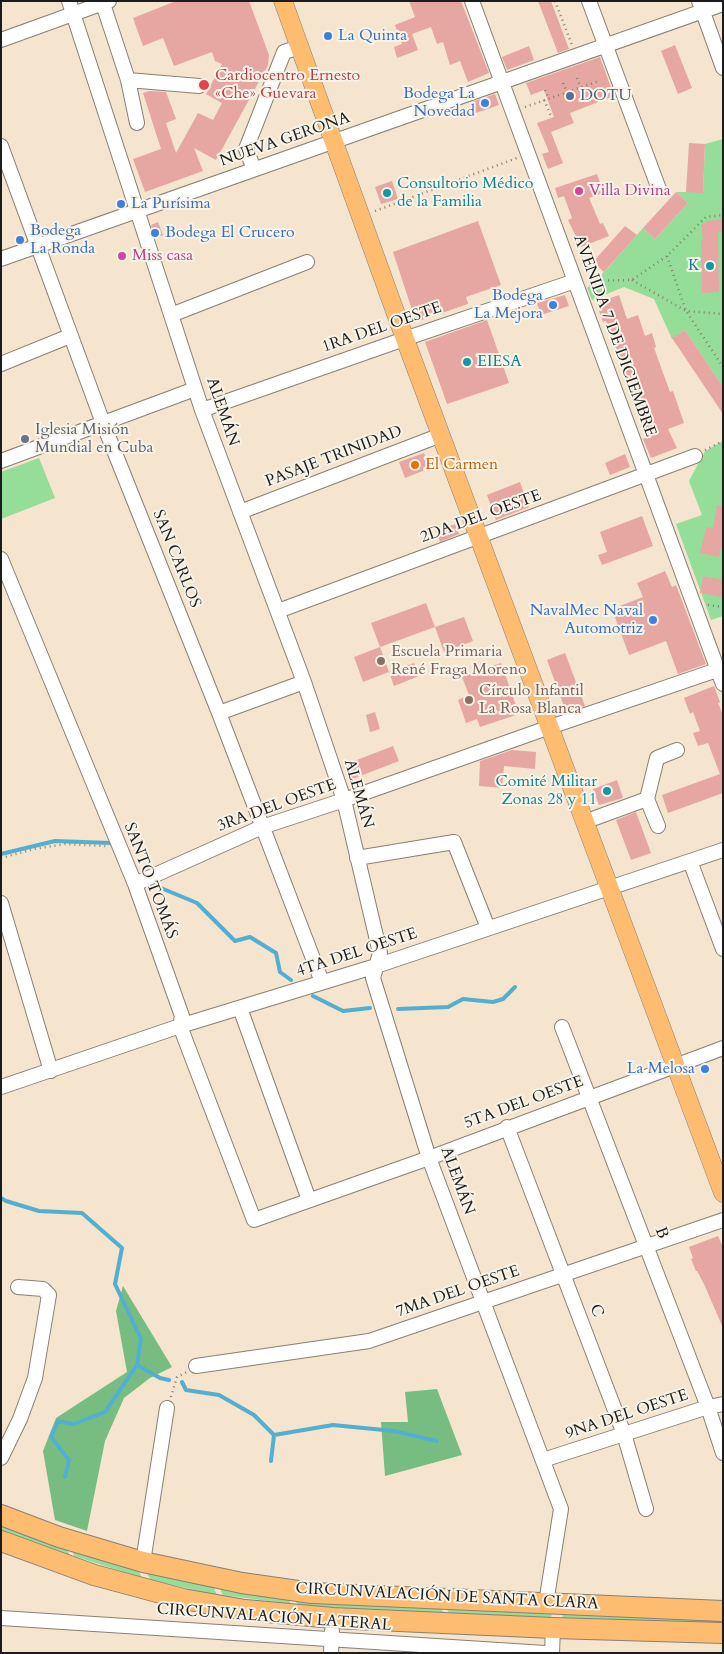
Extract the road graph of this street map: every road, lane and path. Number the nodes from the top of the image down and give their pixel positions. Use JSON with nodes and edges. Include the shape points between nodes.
{"nodes":[{"id":1,"x":284,"y":1,"type":"edge"},
{"id":2,"x":295,"y":1,"type":"edge"},
{"id":3,"x":472,"y":1,"type":"edge"},
{"id":4,"x":555,"y":1,"type":"edge"},
{"id":5,"x":589,"y":1,"type":"edge"},
{"id":6,"x":106,"y":2,"type":"edge"},
{"id":7,"x":723,"y":4,"type":"edge"},
{"id":8,"x":700,"y":6,"type":"edge"},
{"id":9,"x":71,"y":8,"type":"edge"},
{"id":10,"x":1,"y":40,"type":"edge"},
{"id":11,"x":605,"y":45,"type":"junction"},
{"id":12,"x":300,"y":47,"type":"junction"},
{"id":13,"x":576,"y":56,"type":"junction"},
{"id":14,"x":723,"y":68,"type":"edge"},
{"id":15,"x":577,"y":78,"type":"dead end"},
{"id":16,"x":128,"y":80,"type":"junction"},
{"id":17,"x":599,"y":81,"type":"dead end"},
{"id":18,"x":501,"y":82,"type":"junction"},
{"id":19,"x":564,"y":83,"type":"dead end"},
{"id":20,"x":199,"y":86,"type":"dead end"},
{"id":21,"x":580,"y":88,"type":"junction"},
{"id":22,"x":545,"y":90,"type":"dead end"},
{"id":23,"x":567,"y":92,"type":"junction"},
{"id":24,"x":583,"y":94,"type":"dead end"},
{"id":25,"x":549,"y":99,"type":"junction"},
{"id":26,"x":544,"y":100,"type":"junction"},
{"id":27,"x":512,"y":112,"type":"junction"},
{"id":28,"x":552,"y":118,"type":"dead end"},
{"id":29,"x":137,"y":123,"type":"dead end"},
{"id":30,"x":338,"y":140,"type":"junction"},
{"id":31,"x":1,"y":146,"type":"edge"},
{"id":32,"x":528,"y":154,"type":"junction"},
{"id":33,"x":254,"y":169,"type":"junction"},
{"id":34,"x":659,"y":189,"type":"dead end"},
{"id":35,"x":138,"y":210,"type":"junction"},
{"id":36,"x":369,"y":213,"type":"junction"},
{"id":37,"x":723,"y":215,"type":"edge"},
{"id":38,"x":37,"y":247,"type":"junction"},
{"id":39,"x":667,"y":256,"type":"junction"},
{"id":40,"x":1,"y":259,"type":"edge"},
{"id":41,"x":307,"y":262,"type":"dead end"},
{"id":42,"x":632,"y":280,"type":"junction"},
{"id":43,"x":575,"y":281,"type":"junction"},
{"id":44,"x":686,"y":311,"type":"junction"},
{"id":45,"x":171,"y":314,"type":"junction"},
{"id":46,"x":723,"y":314,"type":"edge"},
{"id":47,"x":70,"y":336,"type":"junction"},
{"id":48,"x":409,"y":337,"type":"junction"},
{"id":49,"x":1,"y":364,"type":"edge"},
{"id":50,"x":723,"y":367,"type":"edge"},
{"id":51,"x":195,"y":388,"type":"junction"},
{"id":52,"x":202,"y":410,"type":"junction"},
{"id":53,"x":103,"y":423,"type":"junction"},
{"id":54,"x":441,"y":435,"type":"junction"},
{"id":55,"x":723,"y":441,"type":"edge"},
{"id":56,"x":695,"y":456,"type":"joint"},
{"id":57,"x":1,"y":461,"type":"edge"},
{"id":58,"x":646,"y":475,"type":"junction"},
{"id":59,"x":240,"y":512,"type":"junction"},
{"id":60,"x":483,"y":535,"type":"junction"},
{"id":61,"x":1,"y":559,"type":"edge"},
{"id":62,"x":278,"y":611,"type":"junction"},
{"id":63,"x":720,"y":669,"type":"edge"},
{"id":64,"x":304,"y":682,"type":"junction"},
{"id":65,"x":723,"y":684,"type":"edge"},
{"id":66,"x":219,"y":713,"type":"junction"},
{"id":67,"x":554,"y":725,"type":"junction"},
{"id":68,"x":677,"y":750,"type":"dead end"},
{"id":69,"x":647,"y":799,"type":"junction"},
{"id":70,"x":344,"y":800,"type":"junction"},
{"id":71,"x":595,"y":818,"type":"junction"},
{"id":72,"x":658,"y":826,"type":"dead end"},
{"id":73,"x":262,"y":827,"type":"junction"},
{"id":74,"x":109,"y":846,"type":"dead end"},
{"id":75,"x":723,"y":850,"type":"edge"},
{"id":76,"x":1,"y":858,"type":"edge"},
{"id":77,"x":357,"y":858,"type":"junction"},
{"id":78,"x":690,"y":861,"type":"junction"},
{"id":79,"x":134,"y":884,"type":"junction"},
{"id":80,"x":614,"y":886,"type":"junction"},
{"id":81,"x":1,"y":903,"type":"edge"},
{"id":82,"x":488,"y":928,"type":"junction"},
{"id":83,"x":723,"y":948,"type":"edge"},
{"id":84,"x":376,"y":966,"type":"junction"},
{"id":85,"x":322,"y":982,"type":"junction"},
{"id":86,"x":240,"y":1008,"type":"junction"},
{"id":87,"x":180,"y":1026,"type":"junction"},
{"id":88,"x":562,"y":1027,"type":"dead end"},
{"id":89,"x":723,"y":1048,"type":"edge"},
{"id":90,"x":681,"y":1064,"type":"junction"},
{"id":91,"x":51,"y":1071,"type":"junction"},
{"id":92,"x":1,"y":1087,"type":"edge"},
{"id":93,"x":589,"y":1097,"type":"junction"},
{"id":94,"x":507,"y":1127,"type":"junction"},
{"id":95,"x":429,"y":1158,"type":"junction"},
{"id":96,"x":723,"y":1159,"type":"edge"},
{"id":97,"x":723,"y":1193,"type":"edge"},
{"id":98,"x":309,"y":1200,"type":"junction"},
{"id":99,"x":254,"y":1220,"type":"joint"},
{"id":100,"x":723,"y":1220,"type":"edge"},
{"id":101,"x":647,"y":1246,"type":"junction"},
{"id":102,"x":563,"y":1275,"type":"junction"},
{"id":103,"x":18,"y":1287,"type":"dead end"},
{"id":104,"x":483,"y":1302,"type":"junction"},
{"id":105,"x":196,"y":1366,"type":"joint"},
{"id":106,"x":723,"y":1404,"type":"edge"},
{"id":107,"x":708,"y":1407,"type":"junction"},
{"id":108,"x":168,"y":1408,"type":"joint"},
{"id":109,"x":624,"y":1434,"type":"junction"},
{"id":110,"x":723,"y":1453,"type":"edge"},
{"id":111,"x":1,"y":1458,"type":"edge"},
{"id":112,"x":543,"y":1460,"type":"junction"},
{"id":113,"x":646,"y":1509,"type":"dead end"},
{"id":114,"x":1,"y":1514,"type":"edge"},
{"id":115,"x":1,"y":1541,"type":"edge"},
{"id":116,"x":143,"y":1562,"type":"junction"},
{"id":117,"x":546,"y":1602,"type":"junction"},
{"id":118,"x":723,"y":1611,"type":"edge"},
{"id":119,"x":1,"y":1618,"type":"edge"},
{"id":120,"x":333,"y":1618,"type":"junction"},
{"id":121,"x":553,"y":1628,"type":"junction"},
{"id":122,"x":723,"y":1633,"type":"edge"},
{"id":123,"x":331,"y":1646,"type":"edge"},
{"id":124,"x":545,"y":1653,"type":"edge"},
{"id":125,"x":552,"y":1653,"type":"edge"}],
"edges":[{"from":1,"to":12,"type":"main road"},
{"from":2,"to":30,"type":"main road"},
{"from":3,"to":18,"type":"street","name":"AVENIDA 7 DE DICIEMBRE"},
{"from":4,"to":13,"type":"path"},
{"from":5,"to":11,"type":"street"},
{"from":6,"to":9,"type":"street"},
{"from":6,"to":16,"type":"street"},
{"from":7,"to":8,"type":"street","name":"NUEVA GERONA"},
{"from":8,"to":11,"type":"street","name":"NUEVA GERONA"},
{"from":8,"to":14,"type":"street"},
{"from":9,"to":10,"type":"street"},
{"from":9,"to":35,"type":"street","name":"ALEMÁN"},
{"from":11,"to":13,"type":"street","name":"NUEVA GERONA"},
{"from":11,"to":34,"type":"street"},
{"from":12,"to":30,"type":"main road"},
{"from":12,"to":33,"type":"street","via":[[284,52],[246,149]]},
{"from":13,"to":18,"type":"street","name":"NUEVA GERONA"},
{"from":15,"to":21,"type":"path"},
{"from":16,"to":20,"type":"street"},
{"from":16,"to":29,"type":"street"},
{"from":17,"to":21,"type":"path"},
{"from":18,"to":27,"type":"street","name":"AVENIDA 7 DE DICIEMBRE"},
{"from":18,"to":30,"type":"street","name":"NUEVA GERONA"},
{"from":19,"to":23,"type":"path"},
{"from":21,"to":23,"type":"path"},
{"from":21,"to":24,"type":"path"},
{"from":22,"to":25,"type":"path"},
{"from":23,"to":25,"type":"path"},
{"from":25,"to":26,"type":"path"},
{"from":26,"to":27,"type":"path"},
{"from":26,"to":28,"type":"path"},
{"from":27,"to":32,"type":"street","name":"AVENIDA 7 DE DICIEMBRE"},
{"from":30,"to":33,"type":"street","name":"NUEVA GERONA"},
{"from":30,"to":36,"type":"main road"},
{"from":30,"to":48,"type":"main road"},
{"from":31,"to":38,"type":"street","name":"SAN CARLOS"},
{"from":32,"to":36,"type":"path"},
{"from":32,"to":43,"type":"street","name":"AVENIDA 7 DE DICIEMBRE"},
{"from":33,"to":35,"type":"street","name":"NUEVA GERONA"},
{"from":35,"to":38,"type":"street","name":"NUEVA GERONA"},
{"from":35,"to":45,"type":"street","name":"ALEMÁN"},
{"from":36,"to":48,"type":"main road"},
{"from":37,"to":39,"type":"path","via":[[706,217]]},
{"from":38,"to":40,"type":"street","name":"NUEVA GERONA"},
{"from":38,"to":47,"type":"street","name":"SAN CARLOS"},
{"from":39,"to":42,"type":"path"},
{"from":39,"to":44,"type":"path"},
{"from":41,"to":45,"type":"street"},
{"from":42,"to":43,"type":"path"},
{"from":42,"to":44,"type":"path"},
{"from":43,"to":48,"type":"street","name":"1RA DEL OESTE"},
{"from":43,"to":58,"type":"street","name":"AVENIDA 7 DE DICIEMBRE"},
{"from":44,"to":46,"type":"path"},
{"from":44,"to":50,"type":"path"},
{"from":45,"to":51,"type":"street","name":"ALEMÁN"},
{"from":47,"to":49,"type":"street"},
{"from":47,"to":53,"type":"street","name":"SAN CARLOS"},
{"from":48,"to":52,"type":"street","name":"1RA DEL OESTE"},
{"from":48,"to":54,"type":"main road"},
{"from":48,"to":60,"type":"main road"},
{"from":51,"to":52,"type":"street","name":"ALEMÁN"},
{"from":51,"to":53,"type":"street"},
{"from":52,"to":59,"type":"street","name":"ALEMÁN"},
{"from":53,"to":57,"type":"street"},
{"from":53,"to":66,"type":"street","name":"SAN CARLOS"},
{"from":54,"to":59,"type":"street","name":"PASAJE TRINIDAD"},
{"from":54,"to":60,"type":"main road"},
{"from":55,"to":56,"type":"path"},
{"from":56,"to":58,"type":"street","name":"2DA DEL OESTE"},
{"from":58,"to":60,"type":"street","name":"2DA DEL OESTE"},
{"from":58,"to":63,"type":"street","name":"AVENIDA 7 DE DICIEMBRE"},
{"from":59,"to":62,"type":"street","name":"ALEMÁN"},
{"from":60,"to":62,"type":"street","name":"2DA DEL OESTE"},
{"from":60,"to":67,"type":"main road"},
{"from":61,"to":79,"type":"street","name":"SANTO TOMÁS"},
{"from":62,"to":64,"type":"street","name":"ALEMÁN"},
{"from":63,"to":65,"type":"street","name":"AVENIDA 7 DE DICIEMBRE"},
{"from":63,"to":67,"type":"street","name":"3RA DEL OESTE"},
{"from":64,"to":66,"type":"street"},
{"from":64,"to":70,"type":"street","name":"ALEMÁN"},
{"from":66,"to":73,"type":"street","name":"SAN CARLOS"},
{"from":67,"to":70,"type":"street","name":"3RA DEL OESTE"},
{"from":67,"to":71,"type":"main road"},
{"from":67,"to":80,"type":"main road"},
{"from":68,"to":69,"type":"street","via":[[656,758]]},
{"from":69,"to":71,"type":"street"},
{"from":69,"to":72,"type":"street"},
{"from":70,"to":73,"type":"street","name":"3RA DEL OESTE"},
{"from":70,"to":77,"type":"street","name":"ALEMÁN"},
{"from":71,"to":80,"type":"main road"},
{"from":73,"to":79,"type":"street","name":"3RA DEL OESTE"},
{"from":73,"to":85,"type":"street","name":"SAN CARLOS"},
{"from":74,"to":76,"type":"path","via":[[65,844]]},
{"from":75,"to":78,"type":"street","name":"4TA DEL OESTE"},
{"from":77,"to":82,"type":"street","via":[[454,842]]},
{"from":77,"to":84,"type":"street","name":"ALEMÁN","via":[[380,953]]},
{"from":78,"to":80,"type":"street","name":"4TA DEL OESTE"},
{"from":78,"to":83,"type":"street"},
{"from":79,"to":87,"type":"street","name":"SANTO TOMÁS","via":[[182,1016]]},
{"from":80,"to":82,"type":"street","name":"4TA DEL OESTE"},
{"from":80,"to":90,"type":"main road"},
{"from":81,"to":91,"type":"street"},
{"from":82,"to":84,"type":"street","name":"4TA DEL OESTE"},
{"from":84,"to":85,"type":"street","name":"4TA DEL OESTE"},
{"from":84,"to":95,"type":"street","name":"ALEMÁN","via":[[373,978]]},
{"from":85,"to":86,"type":"street","name":"4TA DEL OESTE"},
{"from":86,"to":87,"type":"street","name":"4TA DEL OESTE"},
{"from":86,"to":98,"type":"street"},
{"from":87,"to":91,"type":"street","name":"4TA DEL OESTE"},
{"from":87,"to":99,"type":"street","name":"SANTO TOMÁS"},
{"from":88,"to":93,"type":"street","name":"B"},
{"from":89,"to":90,"type":"street","name":"5TA DEL OESTE"},
{"from":90,"to":93,"type":"street","name":"5TA DEL OESTE"},
{"from":90,"to":96,"type":"main road"},
{"from":90,"to":97,"type":"main road"},
{"from":91,"to":92,"type":"street","name":"4TA DEL OESTE"},
{"from":93,"to":94,"type":"street","name":"5TA DEL OESTE"},
{"from":93,"to":101,"type":"street","name":"B"},
{"from":94,"to":95,"type":"street","name":"5TA DEL OESTE"},
{"from":94,"to":102,"type":"street","name":"C"},
{"from":95,"to":98,"type":"street","name":"5TA DEL OESTE"},
{"from":95,"to":104,"type":"street","name":"ALEMÁN"},
{"from":98,"to":99,"type":"street","name":"5TA DEL OESTE"},
{"from":100,"to":101,"type":"street","name":"7MA DEL OESTE"},
{"from":101,"to":102,"type":"street","name":"7MA DEL OESTE"},
{"from":101,"to":107,"type":"street","name":"B"},
{"from":102,"to":104,"type":"street","name":"7MA DEL OESTE"},
{"from":102,"to":109,"type":"street","name":"C"},
{"from":103,"to":111,"type":"street","via":[[43,1290],[49,1296],[36,1378]]},
{"from":104,"to":105,"type":"street","name":"7MA DEL OESTE","via":[[369,1341]]},
{"from":104,"to":112,"type":"street","name":"ALEMÁN"},
{"from":105,"to":108,"type":"path","via":[[177,1377]]},
{"from":106,"to":107,"type":"street","name":"9NA DEL OESTE"},
{"from":107,"to":109,"type":"street","name":"9NA DEL OESTE"},
{"from":107,"to":110,"type":"street","name":"B"},
{"from":108,"to":116,"type":"street"},
{"from":109,"to":112,"type":"street","name":"9NA DEL OESTE"},
{"from":109,"to":113,"type":"street","name":"C"},
{"from":112,"to":117,"type":"street","name":"ALEMÁN","via":[[561,1509]]},
{"from":114,"to":116,"type":"highway","name":"CIRCUNVALACIÓN DE SANTA CLARA","via":[[58,1537]]},
{"from":115,"to":120,"type":"highway","name":"CIRCUNVALACIÓN DE SANTA CLARA","via":[[94,1575],[183,1599],[245,1610]]},
{"from":116,"to":117,"type":"highway","name":"CIRCUNVALACIÓN DE SANTA CLARA","via":[[312,1593]]},
{"from":117,"to":118,"type":"highway","name":"CIRCUNVALACIÓN DE SANTA CLARA"},
{"from":119,"to":123,"type":"street","name":"CIRCUNVALACIÓN LATERAL"},
{"from":120,"to":121,"type":"highway","name":"CIRCUNVALACIÓN DE SANTA CLARA"},
{"from":120,"to":123,"type":"street"},
{"from":121,"to":122,"type":"highway","name":"CIRCUNVALACIÓN DE SANTA CLARA"},
{"from":121,"to":125,"type":"street"},
{"from":123,"to":124,"type":"street","name":"CIRCUNVALACIÓN LATERAL"}]}
